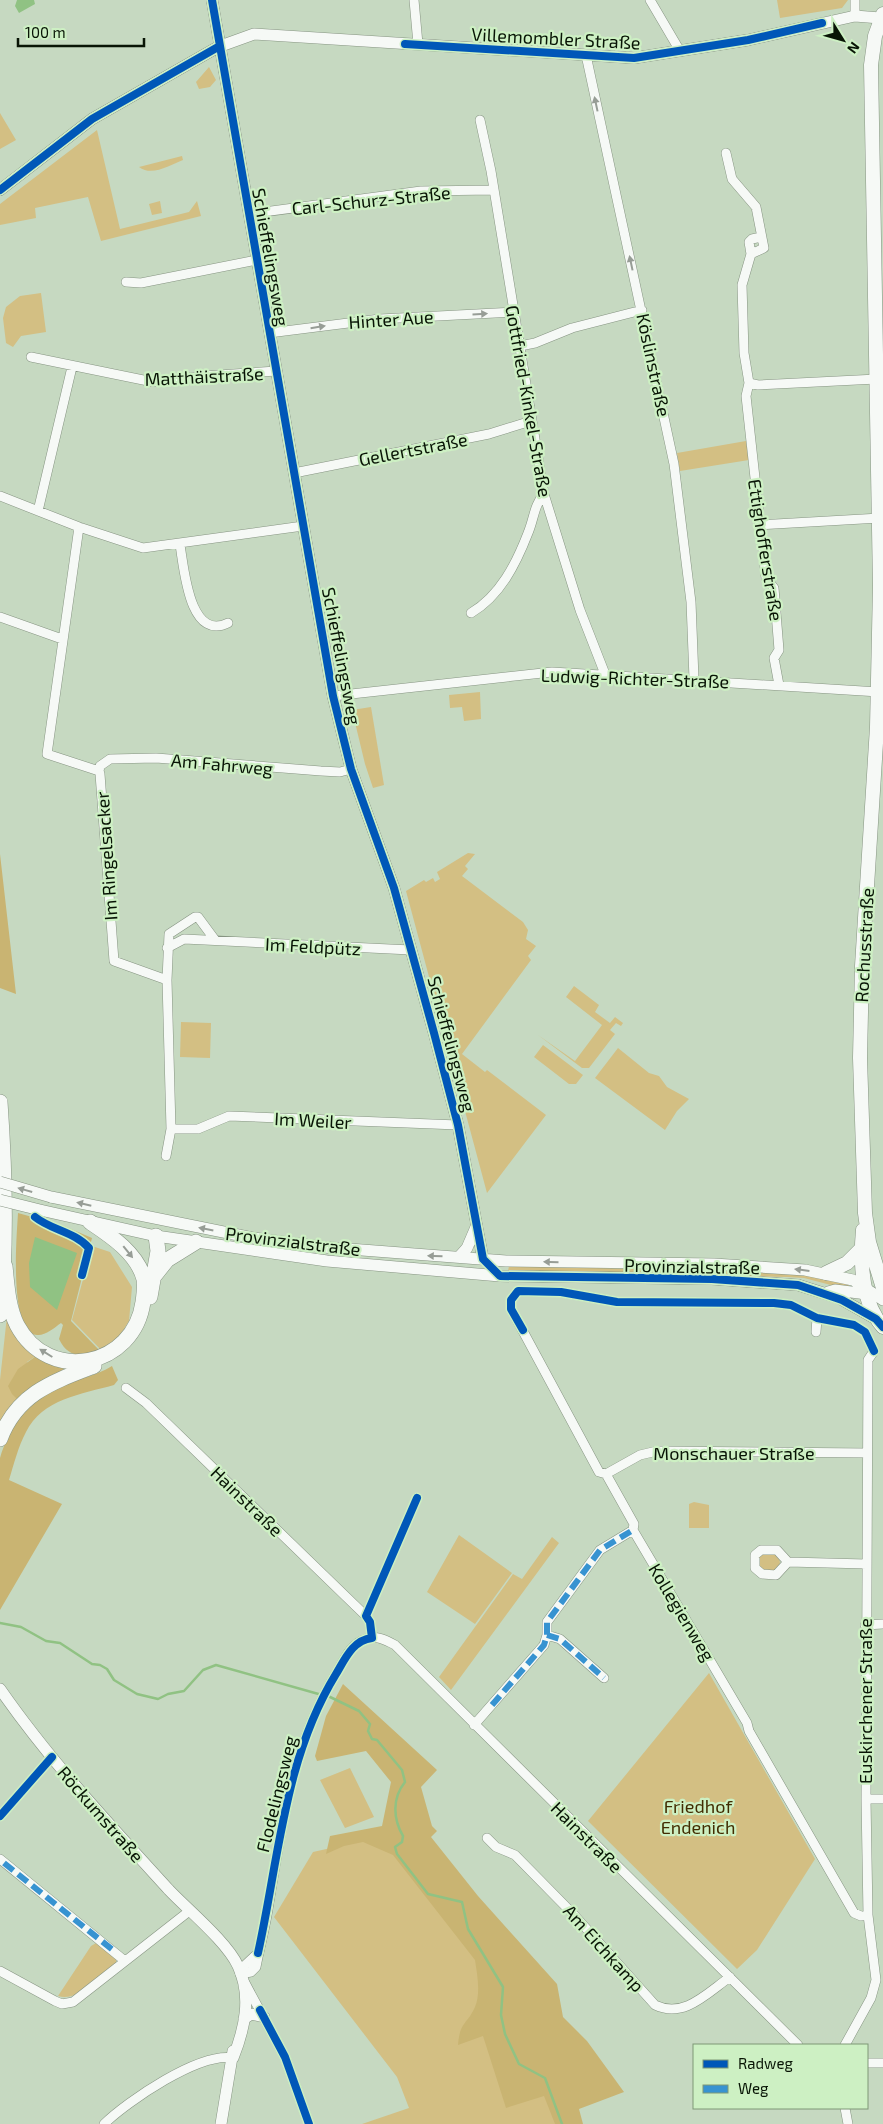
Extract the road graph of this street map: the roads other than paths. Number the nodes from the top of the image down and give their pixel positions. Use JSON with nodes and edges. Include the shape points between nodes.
{"nodes":[{"id":1,"x":212,"y":0,"type":"edge"},
{"id":2,"x":414,"y":0,"type":"edge"},
{"id":3,"x":650,"y":0,"type":"edge"},
{"id":4,"x":855,"y":0,"type":"edge"},
{"id":5,"x":855,"y":16,"type":"junction"},
{"id":6,"x":882,"y":17,"type":"edge"},
{"id":7,"x":418,"y":44,"type":"junction"},
{"id":8,"x":218,"y":47,"type":"junction"},
{"id":9,"x":680,"y":51,"type":"junction"},
{"id":10,"x":586,"y":55,"type":"junction"},
{"id":11,"x":480,"y":120,"type":"dead end"},
{"id":12,"x":726,"y":153,"type":"dead end"},
{"id":13,"x":0,"y":190,"type":"edge"},
{"id":14,"x":494,"y":190,"type":"junction"},
{"id":15,"x":249,"y":214,"type":"junction"},
{"id":16,"x":257,"y":260,"type":"junction"},
{"id":17,"x":126,"y":282,"type":"dead end"},
{"id":18,"x":642,"y":310,"type":"junction"},
{"id":19,"x":513,"y":312,"type":"junction"},
{"id":20,"x":270,"y":333,"type":"junction"},
{"id":21,"x":520,"y":346,"type":"junction"},
{"id":22,"x":31,"y":356,"type":"dead end"},
{"id":23,"x":72,"y":367,"type":"junction"},
{"id":24,"x":276,"y":372,"type":"junction"},
{"id":25,"x":877,"y":379,"type":"junction"},
{"id":26,"x":748,"y":383,"type":"junction"},
{"id":27,"x":531,"y":421,"type":"junction"},
{"id":28,"x":294,"y":472,"type":"junction"},
{"id":29,"x":544,"y":494,"type":"junction"},
{"id":30,"x":0,"y":496,"type":"edge"},
{"id":31,"x":38,"y":511,"type":"junction"},
{"id":32,"x":880,"y":518,"type":"junction"},
{"id":33,"x":760,"y":525,"type":"junction"},
{"id":34,"x":303,"y":526,"type":"junction"},
{"id":35,"x":79,"y":527,"type":"junction"},
{"id":36,"x":180,"y":545,"type":"junction"},
{"id":37,"x":471,"y":613,"type":"dead end"},
{"id":38,"x":0,"y":617,"type":"edge"},
{"id":39,"x":228,"y":623,"type":"dead end"},
{"id":40,"x":62,"y":639,"type":"junction"},
{"id":41,"x":881,"y":641,"type":"edge"},
{"id":42,"x":605,"y":674,"type":"junction"},
{"id":43,"x":694,"y":679,"type":"junction"},
{"id":44,"x":779,"y":685,"type":"junction"},
{"id":45,"x":879,"y":692,"type":"junction"},
{"id":46,"x":333,"y":696,"type":"junction"},
{"id":47,"x":351,"y":770,"type":"junction"},
{"id":48,"x":98,"y":771,"type":"junction"},
{"id":49,"x":878,"y":790,"type":"edge"},
{"id":50,"x":215,"y":940,"type":"junction"},
{"id":51,"x":167,"y":948,"type":"junction"},
{"id":52,"x":412,"y":950,"type":"junction"},
{"id":53,"x":167,"y":980,"type":"junction"},
{"id":54,"x":0,"y":1102,"type":"edge"},
{"id":55,"x":458,"y":1125,"type":"junction"},
{"id":56,"x":171,"y":1130,"type":"junction"},
{"id":57,"x":166,"y":1156,"type":"dead end"},
{"id":58,"x":0,"y":1182,"type":"edge"},
{"id":59,"x":0,"y":1200,"type":"edge"},
{"id":60,"x":865,"y":1214,"type":"junction"},
{"id":61,"x":149,"y":1219,"type":"junction"},
{"id":62,"x":90,"y":1222,"type":"junction"},
{"id":63,"x":175,"y":1223,"type":"junction"},
{"id":64,"x":477,"y":1223,"type":"junction"},
{"id":65,"x":156,"y":1236,"type":"junction"},
{"id":66,"x":196,"y":1242,"type":"junction"},
{"id":67,"x":861,"y":1249,"type":"junction"},
{"id":68,"x":459,"y":1257,"type":"junction"},
{"id":69,"x":484,"y":1259,"type":"junction"},
{"id":70,"x":4,"y":1266,"type":"junction"},
{"id":71,"x":460,"y":1273,"type":"junction"},
{"id":72,"x":826,"y":1273,"type":"junction"},
{"id":73,"x":500,"y":1276,"type":"junction"},
{"id":74,"x":149,"y":1277,"type":"junction"},
{"id":75,"x":873,"y":1287,"type":"edge"},
{"id":76,"x":826,"y":1293,"type":"junction"},
{"id":77,"x":883,"y":1300,"type":"edge"},
{"id":78,"x":0,"y":1315,"type":"edge"},
{"id":79,"x":879,"y":1323,"type":"edge"},
{"id":80,"x":816,"y":1332,"type":"dead end"},
{"id":81,"x":874,"y":1351,"type":"dead end"},
{"id":82,"x":92,"y":1364,"type":"junction"},
{"id":83,"x":126,"y":1388,"type":"dead end"},
{"id":84,"x":0,"y":1439,"type":"edge"},
{"id":85,"x":867,"y":1453,"type":"junction"},
{"id":86,"x":606,"y":1474,"type":"junction"},
{"id":87,"x":417,"y":1498,"type":"dead end"},
{"id":88,"x":633,"y":1530,"type":"junction"},
{"id":89,"x":788,"y":1562,"type":"dead end"},
{"id":90,"x":866,"y":1564,"type":"junction"},
{"id":91,"x":366,"y":1616,"type":"junction"},
{"id":92,"x":883,"y":1624,"type":"edge"},
{"id":93,"x":865,"y":1625,"type":"junction"},
{"id":94,"x":547,"y":1635,"type":"junction"},
{"id":95,"x":372,"y":1638,"type":"junction"},
{"id":96,"x":604,"y":1678,"type":"dead end"},
{"id":97,"x":0,"y":1688,"type":"edge"},
{"id":98,"x":474,"y":1725,"type":"junction"},
{"id":99,"x":883,"y":1799,"type":"edge"},
{"id":100,"x":866,"y":1800,"type":"junction"},
{"id":101,"x":488,"y":1838,"type":"dead end"},
{"id":102,"x":0,"y":1859,"type":"edge"},
{"id":103,"x":188,"y":1912,"type":"junction"},
{"id":104,"x":868,"y":1915,"type":"junction"},
{"id":105,"x":125,"y":1961,"type":"junction"},
{"id":106,"x":0,"y":1971,"type":"edge"},
{"id":107,"x":242,"y":1977,"type":"junction"},
{"id":108,"x":730,"y":1977,"type":"junction"},
{"id":109,"x":264,"y":2016,"type":"junction"},
{"id":110,"x":244,"y":2019,"type":"junction"},
{"id":111,"x":797,"y":2044,"type":"edge"},
{"id":112,"x":846,"y":2044,"type":"edge"},
{"id":113,"x":233,"y":2058,"type":"junction"},
{"id":114,"x":868,"y":2063,"type":"edge"},
{"id":115,"x":883,"y":2063,"type":"edge"},
{"id":116,"x":845,"y":2109,"type":"edge"},
{"id":117,"x":104,"y":2124,"type":"edge"},
{"id":118,"x":221,"y":2124,"type":"edge"},
{"id":119,"x":309,"y":2124,"type":"edge"},
{"id":120,"x":848,"y":2124,"type":"edge"}],
"edges":[{"from":1,"to":8,"type":"street","name":"Schieffelingsweg"},
{"from":2,"to":7,"type":"street"},
{"from":3,"to":9,"type":"street"},
{"from":4,"to":5,"type":"street"},
{"from":5,"to":6,"type":"street","name":"Villemombler Straße"},
{"from":5,"to":9,"type":"street","name":"Villemombler Straße","via":[[748,40]]},
{"from":6,"to":25,"type":"main road","name":"Rochusstraße","via":[[875,36],[871,65]]},
{"from":7,"to":8,"type":"street","name":"Villemombler Straße","via":[[254,34]]},
{"from":7,"to":10,"type":"street","name":"Villemombler Straße"},
{"from":8,"to":13,"type":"street","name":"Villemombler Straße","via":[[92,119]]},
{"from":8,"to":15,"type":"street","name":"Schieffelingsweg"},
{"from":9,"to":10,"type":"street","name":"Villemombler Straße","via":[[634,58]]},
{"from":18,"to":10,"type":"street","name":"Köslinstraße","one_way":true},
{"from":11,"to":14,"type":"street","name":"Gottfried-Kinkel-Straße"},
{"from":12,"to":26,"type":"street","name":"Ettighofferstraße","via":[[732,179],[756,207],[764,248],[751,254],[742,284]]},
{"from":14,"to":15,"type":"street","name":"Carl-Schurz-Straße","via":[[421,191]]},
{"from":14,"to":19,"type":"street","name":"Gottfried-Kinkel-Straße"},
{"from":15,"to":16,"type":"street","name":"Schieffelingsweg"},
{"from":16,"to":17,"type":"street","via":[[141,284]]},
{"from":16,"to":20,"type":"street","name":"Schieffelingsweg"},
{"from":18,"to":21,"type":"street","via":[[572,328],[535,344]]},
{"from":18,"to":43,"type":"street","name":"Köslinstraße","via":[[682,515],[691,602]]},
{"from":20,"to":19,"type":"street","name":"Hinter Aue","one_way":true,"via":[[373,319]]},
{"from":19,"to":21,"type":"street","name":"Gottfried-Kinkel-Straße"},
{"from":20,"to":24,"type":"street","name":"Schieffelingsweg"},
{"from":21,"to":27,"type":"street","name":"Gottfried-Kinkel-Straße"},
{"from":22,"to":23,"type":"street","name":"Matthäistraße"},
{"from":23,"to":24,"type":"street","name":"Matthäistraße","via":[[153,382]]},
{"from":23,"to":31,"type":"street"},
{"from":24,"to":28,"type":"street","name":"Schieffelingsweg"},
{"from":25,"to":26,"type":"street"},
{"from":25,"to":32,"type":"main road","name":"Rochusstraße"},
{"from":26,"to":33,"type":"street","name":"Ettighofferstraße","via":[[746,396]]},
{"from":27,"to":28,"type":"street","name":"Gellertstraße","via":[[489,434]]},
{"from":27,"to":29,"type":"street","name":"Gottfried-Kinkel-Straße"},
{"from":28,"to":34,"type":"street","name":"Schieffelingsweg"},
{"from":29,"to":37,"type":"street","via":[[507,577],[493,596]]},
{"from":29,"to":42,"type":"street","name":"Gottfried-Kinkel-Straße","via":[[580,610]]},
{"from":30,"to":31,"type":"street"},
{"from":31,"to":35,"type":"street"},
{"from":32,"to":33,"type":"street"},
{"from":32,"to":41,"type":"main road","name":"Rochusstraße"},
{"from":33,"to":44,"type":"street","name":"Ettighofferstraße","via":[[766,578],[774,588],[780,650],[774,658]]},
{"from":34,"to":36,"type":"street"},
{"from":34,"to":46,"type":"street","name":"Schieffelingsweg"},
{"from":35,"to":36,"type":"street","via":[[143,548]]},
{"from":35,"to":40,"type":"street","name":"Im Ringelsacker"},
{"from":36,"to":39,"type":"street","via":[[188,596],[194,609],[213,625],[221,627]]},
{"from":38,"to":40,"type":"street"},
{"from":40,"to":48,"type":"street","name":"Im Ringelsacker","via":[[47,754]]},
{"from":41,"to":45,"type":"main road","name":"Rochusstraße"},
{"from":42,"to":43,"type":"street","name":"Ludwig-Richter-Straße"},
{"from":42,"to":46,"type":"street","name":"Ludwig-Richter-Straße","via":[[552,672]]},
{"from":43,"to":44,"type":"street","name":"Ludwig-Richter-Straße"},
{"from":44,"to":45,"type":"street","name":"Ludwig-Richter-Straße"},
{"from":45,"to":49,"type":"main road","name":"Rochusstraße"},
{"from":46,"to":47,"type":"street","name":"Schieffelingsweg"},
{"from":47,"to":48,"type":"street","name":"Am Fahrweg","via":[[321,771],[156,758],[110,759]]},
{"from":47,"to":52,"type":"street","name":"Schieffelingsweg","via":[[394,888]]},
{"from":48,"to":53,"type":"street","name":"Im Ringelsacker","via":[[114,961]]},
{"from":49,"to":60,"type":"main road","name":"Rochusstraße","via":[[860,992]]},
{"from":50,"to":51,"type":"street","name":"Im Feldpütz","via":[[184,938]]},
{"from":50,"to":51,"type":"street","via":[[195,917],[169,934]]},
{"from":50,"to":52,"type":"street","name":"Im Feldpütz"},
{"from":51,"to":53,"type":"street"},
{"from":52,"to":55,"type":"street","name":"Schieffelingsweg"},
{"from":53,"to":56,"type":"street"},
{"from":54,"to":70,"type":"highway","via":[[5,1197]]},
{"from":55,"to":56,"type":"street","name":"Im Weiler","via":[[229,1116],[198,1129]]},
{"from":55,"to":64,"type":"street","name":"Schieffelingsweg"},
{"from":56,"to":57,"type":"street"},
{"from":61,"to":58,"type":"street","name":"Provinzialstraße","one_way":true,"bridge":true,"via":[[50,1197]]},
{"from":59,"to":62,"type":"street","name":"Provinzialstraße","bridge":true},
{"from":60,"to":67,"type":"main road","name":"Rochusstraße"},
{"from":60,"to":75,"type":"main road","name":"Rochusstraße"},
{"from":61,"to":63,"type":"street","name":"Provinzialstraße"},
{"from":61,"to":65,"type":"street"},
{"from":62,"to":65,"type":"street","name":"Provinzialstraße"},
{"from":62,"to":74,"type":"highway","one_way":true,"via":[[122,1246]]},
{"from":63,"to":65,"type":"street"},
{"from":68,"to":63,"type":"street","name":"Provinzialstraße","one_way":true,"via":[[314,1246]]},
{"from":64,"to":68,"type":"street","via":[[474,1237]]},
{"from":64,"to":69,"type":"street","name":"Schieffelingsweg"},
{"from":65,"to":66,"type":"street","name":"Provinzialstraße"},
{"from":65,"to":74,"type":"highway","via":[[145,1260]]},
{"from":66,"to":71,"type":"street","name":"Provinzialstraße","via":[[327,1261]]},
{"from":66,"to":74,"type":"highway","via":[[167,1260]]},
{"from":67,"to":72,"type":"main road","via":[[847,1263]]},
{"from":67,"to":75,"type":"main road","name":"Rochusstraße","via":[[861,1268]]},
{"from":68,"to":69,"type":"street","name":"Provinzialstraße"},
{"from":69,"to":71,"type":"street"},
{"from":72,"to":69,"type":"street","name":"Provinzialstraße","one_way":true,"via":[[770,1266]]},
{"from":69,"to":73,"type":"street"},
{"from":70,"to":78,"type":"highway"},
{"from":82,"to":70,"type":"highway","one_way":true,"via":[[54,1358],[35,1346],[18,1326],[11,1308]]},
{"from":71,"to":73,"type":"street","name":"Provinzialstraße"},
{"from":72,"to":75,"type":"street","name":"Provinzialstraße"},
{"from":73,"to":76,"type":"street","name":"Provinzialstraße","via":[[774,1282]]},
{"from":74,"to":82,"type":"highway","via":[[141,1314],[130,1336],[119,1351]]},
{"from":75,"to":76,"type":"street"},
{"from":75,"to":77,"type":"street","name":"Provinzialstraße"},
{"from":75,"to":79,"type":"main road","name":"Rochusstraße"},
{"from":76,"to":79,"type":"street","name":"Provinzialstraße"},
{"from":80,"to":86,"type":"street","name":"Kollegienweg","via":[[817,1318],[790,1305],[617,1302],[561,1292],[518,1292],[511,1300],[511,1308],[599,1472]]},
{"from":81,"to":85,"type":"street","name":"Euskirchener Straße","via":[[868,1360]]},
{"from":82,"to":84,"type":"highway","via":[[34,1393],[12,1417]]},
{"from":83,"to":91,"type":"street","name":"Hainstraße","via":[[146,1402]]},
{"from":85,"to":86,"type":"street","name":"Monschauer Straße","via":[[657,1452],[640,1455]]},
{"from":85,"to":90,"type":"street","name":"Euskirchener Straße"},
{"from":86,"to":88,"type":"street","name":"Kollegienweg","via":[[634,1524]]},
{"from":87,"to":91,"type":"street"},
{"from":88,"to":94,"type":"street","via":[[600,1550],[547,1622]]},
{"from":88,"to":104,"type":"street","name":"Kollegienweg","via":[[716,1668],[849,1907],[861,1916]]},
{"from":89,"to":90,"type":"street"},
{"from":90,"to":93,"type":"street","name":"Euskirchener Straße"},
{"from":91,"to":95,"type":"street"},
{"from":92,"to":93,"type":"street"},
{"from":93,"to":100,"type":"street","name":"Euskirchener Straße"},
{"from":94,"to":96,"type":"street","via":[[560,1639]]},
{"from":94,"to":98,"type":"street","via":[[538,1654]]},
{"from":95,"to":98,"type":"street","name":"Hainstraße","via":[[395,1645]]},
{"from":95,"to":107,"type":"street","name":"Flodelingsweg","via":[[359,1642],[349,1652],[309,1726],[295,1765],[258,1953],[244,1967]]},
{"from":97,"to":103,"type":"street","name":"Röckumstraße","via":[[78,1788]]},
{"from":98,"to":108,"type":"street","name":"Hainstraße"},
{"from":99,"to":100,"type":"street"},
{"from":100,"to":104,"type":"street","name":"Euskirchener Straße"},
{"from":101,"to":108,"type":"street","name":"Am Eichkamp","via":[[496,1847],[515,1855],[655,2005],[683,2009]]},
{"from":102,"to":105,"type":"street"},
{"from":103,"to":105,"type":"street"},
{"from":103,"to":107,"type":"street","name":"Röckumstraße","via":[[233,1958]]},
{"from":104,"to":112,"type":"street","name":"Euskirchener Straße","via":[[875,1988]]},
{"from":105,"to":106,"type":"street","via":[[80,1998],[62,2004]]},
{"from":107,"to":109,"type":"street","name":"Röckumstraße"},
{"from":107,"to":110,"type":"street","name":"Flodelingsweg","via":[[247,1999]]},
{"from":107,"to":113,"type":"street","name":"Flodelingsweg"},
{"from":108,"to":111,"type":"street","name":"Hainstraße"},
{"from":109,"to":110,"type":"street","via":[[251,2014]]},
{"from":109,"to":119,"type":"street","name":"Röckumstraße","via":[[285,2057]]},
{"from":110,"to":113,"type":"street","name":"Flodelingsweg"},
{"from":113,"to":117,"type":"street","via":[[216,2058],[156,2085],[133,2099]]},
{"from":113,"to":118,"type":"street","name":"Flodelingsweg"},
{"from":114,"to":115,"type":"street"},
{"from":116,"to":120,"type":"street"}]}
